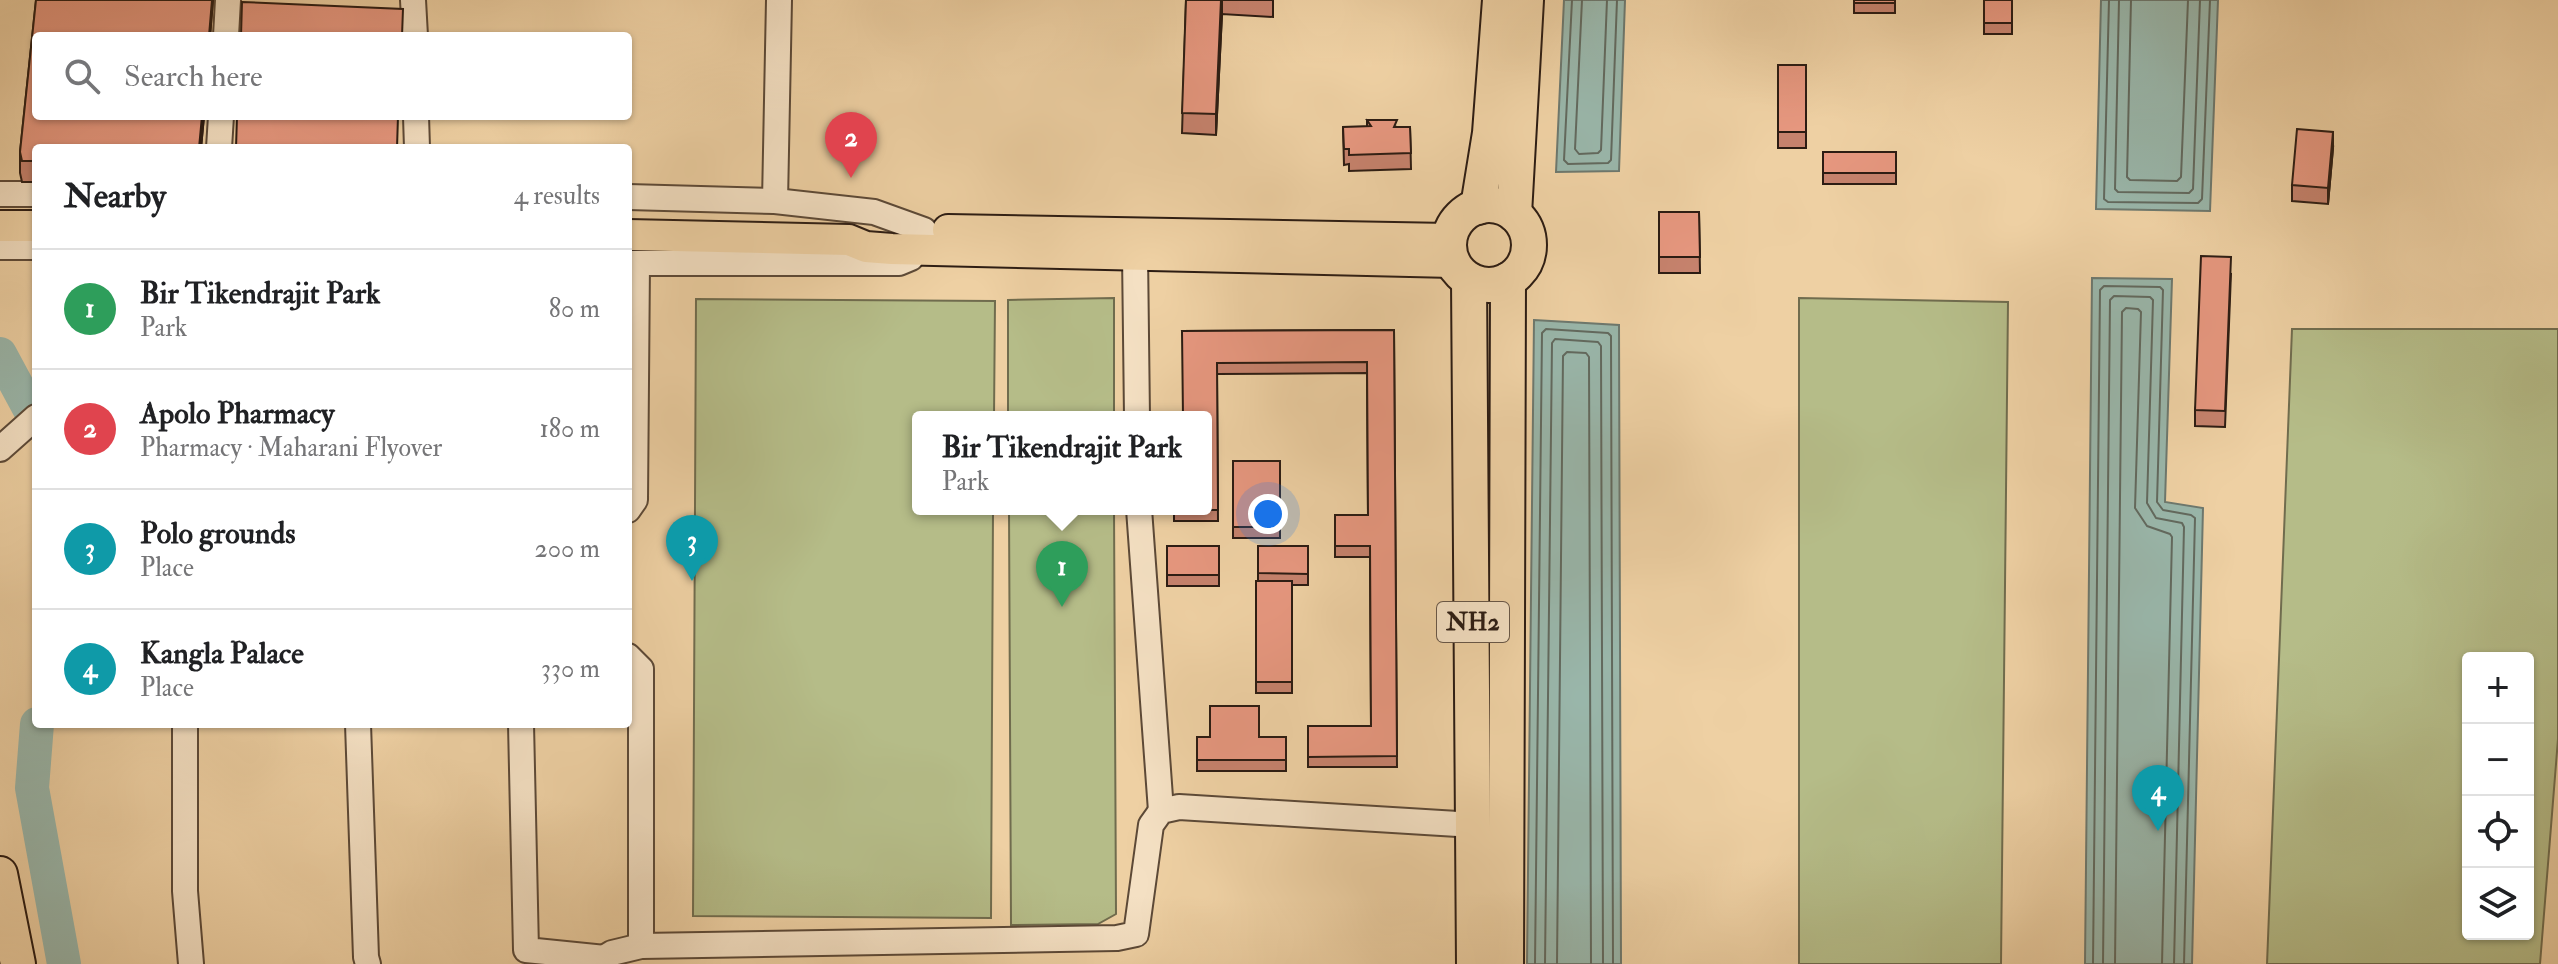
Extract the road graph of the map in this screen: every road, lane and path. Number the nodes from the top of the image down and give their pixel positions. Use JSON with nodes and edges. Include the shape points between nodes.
{"nodes":[{"id":1,"x":228,"y":0,"type":"edge"},
{"id":2,"x":413,"y":0,"type":"edge"},
{"id":3,"x":779,"y":0,"type":"edge"},
{"id":4,"x":1500,"y":0,"type":"edge"},
{"id":5,"x":1526,"y":0,"type":"edge"},
{"id":6,"x":226,"y":32,"type":"edge"},
{"id":7,"x":415,"y":32,"type":"edge"},
{"id":8,"x":221,"y":120,"type":"edge"},
{"id":9,"x":416,"y":120,"type":"edge"},
{"id":10,"x":219,"y":144,"type":"edge"},
{"id":11,"x":417,"y":144,"type":"edge"},
{"id":12,"x":0,"y":194,"type":"edge"},
{"id":13,"x":32,"y":194,"type":"edge"},
{"id":14,"x":632,"y":197,"type":"edge"},
{"id":15,"x":775,"y":201,"type":"junction"},
{"id":16,"x":1478,"y":207,"type":"junction"},
{"id":17,"x":1514,"y":214,"type":"junction"},
{"id":18,"x":0,"y":226,"type":"edge"},
{"id":19,"x":32,"y":226,"type":"edge"},
{"id":20,"x":928,"y":240,"type":"junction"},
{"id":21,"x":1274,"y":246,"type":"junction"},
{"id":22,"x":0,"y":247,"type":"edge"},
{"id":23,"x":32,"y":247,"type":"edge"},
{"id":24,"x":632,"y":253,"type":"edge"},
{"id":25,"x":632,"y":253,"type":"edge"},
{"id":26,"x":1135,"y":254,"type":"junction"},
{"id":27,"x":1457,"y":260,"type":"junction"},
{"id":28,"x":1508,"y":280,"type":"junction"},
{"id":29,"x":632,"y":315,"type":"edge"},
{"id":30,"x":1137,"y":411,"type":"edge"},
{"id":31,"x":32,"y":421,"type":"edge"},
{"id":32,"x":0,"y":449,"type":"edge"},
{"id":33,"x":632,"y":504,"type":"edge"},
{"id":34,"x":1139,"y":515,"type":"edge"},
{"id":35,"x":632,"y":662,"type":"edge"},
{"id":36,"x":185,"y":728,"type":"edge"},
{"id":37,"x":358,"y":728,"type":"edge"},
{"id":38,"x":521,"y":728,"type":"edge"},
{"id":39,"x":1161,"y":811,"type":"junction"},
{"id":40,"x":1474,"y":825,"type":"junction"},
{"id":41,"x":0,"y":874,"type":"edge"},
{"id":42,"x":641,"y":946,"type":"junction"},
{"id":43,"x":599,"y":961,"type":"edge"},
{"id":44,"x":18,"y":964,"type":"edge"},
{"id":45,"x":191,"y":964,"type":"edge"},
{"id":46,"x":368,"y":964,"type":"edge"},
{"id":47,"x":1474,"y":964,"type":"edge"},
{"id":48,"x":1506,"y":964,"type":"edge"}],
"edges":[{"from":1,"to":6,"type":"street"},
{"from":2,"to":7,"type":"street"},
{"from":3,"to":15,"type":"street"},
{"from":4,"to":16,"type":"highway","via":[[1490,133]]},
{"from":5,"to":17,"type":"highway"},
{"from":8,"to":10,"type":"street"},
{"from":9,"to":11,"type":"street"},
{"from":12,"to":13,"type":"street"},
{"from":14,"to":15,"type":"street"},
{"from":15,"to":20,"type":"street","via":[[874,212]]},
{"from":16,"to":17,"type":"highway","via":[[1490,205]]},
{"from":16,"to":27,"type":"highway","via":[[1459,219]]},
{"from":17,"to":28,"type":"highway","via":[[1528,234],[1529,247],[1519,272]]},
{"from":18,"to":19,"type":"main road"},
{"from":20,"to":21,"type":"main road"},
{"from":20,"to":24,"type":"main road"},
{"from":20,"to":25,"type":"street","via":[[899,263]]},
{"from":20,"to":26,"type":"main road"},
{"from":21,"to":26,"type":"main road"},
{"from":21,"to":27,"type":"main road"},
{"from":22,"to":23,"type":"street"},
{"from":26,"to":30,"type":"street"},
{"from":27,"to":28,"type":"highway","via":[[1482,285]]},
{"from":27,"to":40,"type":"highway","number":"NH2"},
{"from":28,"to":48,"type":"highway","number":"NH2"},
{"from":29,"to":33,"type":"street"},
{"from":31,"to":32,"type":"street"},
{"from":34,"to":39,"type":"street"},
{"from":35,"to":42,"type":"street","via":[[641,669]]},
{"from":36,"to":45,"type":"street","via":[[185,891]]},
{"from":37,"to":46,"type":"street"},
{"from":38,"to":43,"type":"street","via":[[526,950]]},
{"from":39,"to":40,"type":"street","via":[[1179,807]]},
{"from":39,"to":42,"type":"street","via":[[1151,825],[1136,934]]},
{"from":40,"to":47,"type":"highway","number":"NH2"},
{"from":41,"to":44,"type":"highway"},
{"from":42,"to":43,"type":"street"}]}
